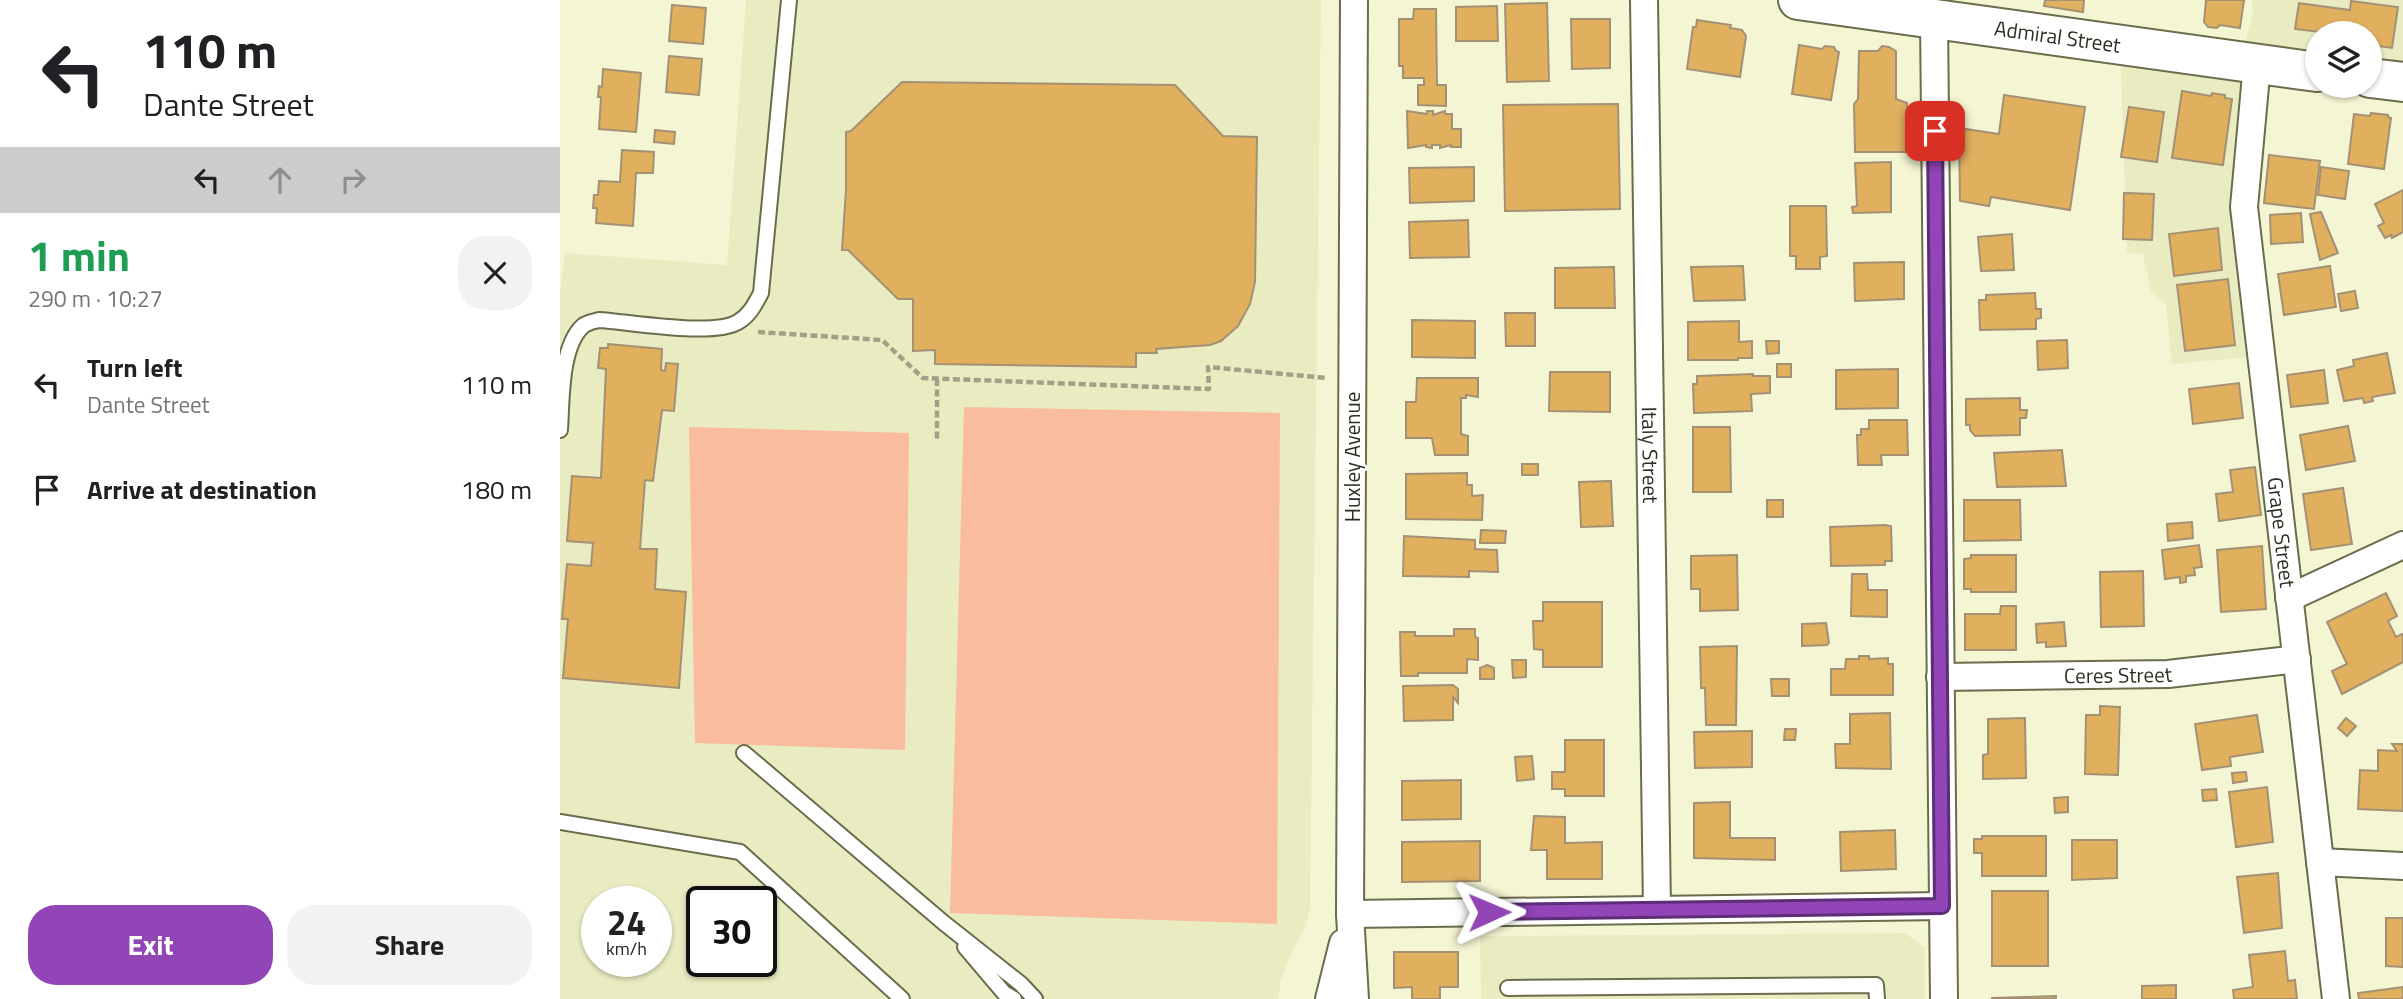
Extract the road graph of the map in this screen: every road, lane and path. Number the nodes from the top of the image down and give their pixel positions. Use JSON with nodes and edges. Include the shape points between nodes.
{"nodes":[{"id":1,"x":789,"y":0,"type":"edge"},
{"id":2,"x":1354,"y":0,"type":"edge"},
{"id":3,"x":1644,"y":0,"type":"edge"},
{"id":4,"x":1798,"y":0,"type":"edge"},
{"id":5,"x":1934,"y":19,"type":"junction"},
{"id":6,"x":2256,"y":64,"type":"junction"},
{"id":7,"x":2305,"y":70,"type":"edge"},
{"id":8,"x":2382,"y":79,"type":"edge"},
{"id":9,"x":2403,"y":82,"type":"edge"},
{"id":10,"x":715,"y":330,"type":"junction"},
{"id":11,"x":937,"y":379,"type":"junction"},
{"id":12,"x":1352,"y":380,"type":"junction"},
{"id":13,"x":560,"y":430,"type":"edge"},
{"id":14,"x":937,"y":440,"type":"dead end"},
{"id":15,"x":2403,"y":545,"type":"edge"},
{"id":16,"x":2290,"y":598,"type":"junction"},
{"id":17,"x":2297,"y":659,"type":"junction"},
{"id":18,"x":1940,"y":677,"type":"junction"},
{"id":19,"x":744,"y":752,"type":"dead end"},
{"id":20,"x":560,"y":822,"type":"edge"},
{"id":21,"x":2320,"y":863,"type":"junction"},
{"id":22,"x":2403,"y":866,"type":"edge"},
{"id":23,"x":1942,"y":906,"type":"junction"},
{"id":24,"x":1657,"y":910,"type":"junction"},
{"id":25,"x":1350,"y":914,"type":"junction"},
{"id":26,"x":944,"y":923,"type":"junction"},
{"id":27,"x":1508,"y":988,"type":"dead end"},
{"id":28,"x":1570,"y":993,"type":"edge"},
{"id":29,"x":902,"y":999,"type":"edge"},
{"id":30,"x":1014,"y":999,"type":"edge"},
{"id":31,"x":1035,"y":999,"type":"edge"},
{"id":32,"x":1329,"y":999,"type":"edge"},
{"id":33,"x":1355,"y":999,"type":"edge"},
{"id":34,"x":1877,"y":999,"type":"edge"},
{"id":35,"x":1944,"y":999,"type":"edge"},
{"id":36,"x":2336,"y":999,"type":"edge"}],
"edges":[{"from":1,"to":10,"type":"lane","via":[[761,293],[752,311]]},
{"from":2,"to":12,"type":"street","name":"Huxley Avenue"},
{"from":3,"to":24,"type":"street","name":"Italy Street"},
{"from":4,"to":5,"type":"main road","name":"Admiral Street"},
{"from":5,"to":6,"type":"main road","name":"Admiral Street"},
{"from":5,"to":18,"type":"street"},
{"from":6,"to":7,"type":"main road","name":"Admiral Street"},
{"from":6,"to":16,"type":"street","name":"Grape Street","via":[[2244,207]]},
{"from":8,"to":9,"type":"main road"},
{"from":10,"to":11,"type":"path","via":[[882,340],[923,378]]},
{"from":10,"to":13,"type":"lane","via":[[599,320],[584,324],[566,351]]},
{"from":11,"to":12,"type":"path","via":[[1209,388],[1208,367]]},
{"from":11,"to":14,"type":"path"},
{"from":12,"to":25,"type":"street","name":"Huxley Avenue"},
{"from":15,"to":16,"type":"street"},
{"from":16,"to":17,"type":"street","name":"Grape Street"},
{"from":17,"to":18,"type":"street","name":"Ceres Street","via":[[2168,674]]},
{"from":17,"to":21,"type":"street","name":"Grape Street"},
{"from":18,"to":23,"type":"street"},
{"from":19,"to":26,"type":"lane"},
{"from":20,"to":29,"type":"lane","via":[[740,852]]},
{"from":21,"to":22,"type":"street"},
{"from":21,"to":36,"type":"street","name":"Grape Street"},
{"from":23,"to":24,"type":"street"},
{"from":23,"to":35,"type":"street"},
{"from":24,"to":25,"type":"street"},
{"from":25,"to":32,"type":"street","name":"Huxley Avenue"},
{"from":25,"to":33,"type":"street","name":"Huxley Avenue"},
{"from":26,"to":30,"type":"lane"},
{"from":26,"to":31,"type":"lane"},
{"from":27,"to":28,"type":"lane"},
{"from":28,"to":34,"type":"lane","via":[[1876,985]]}]}
